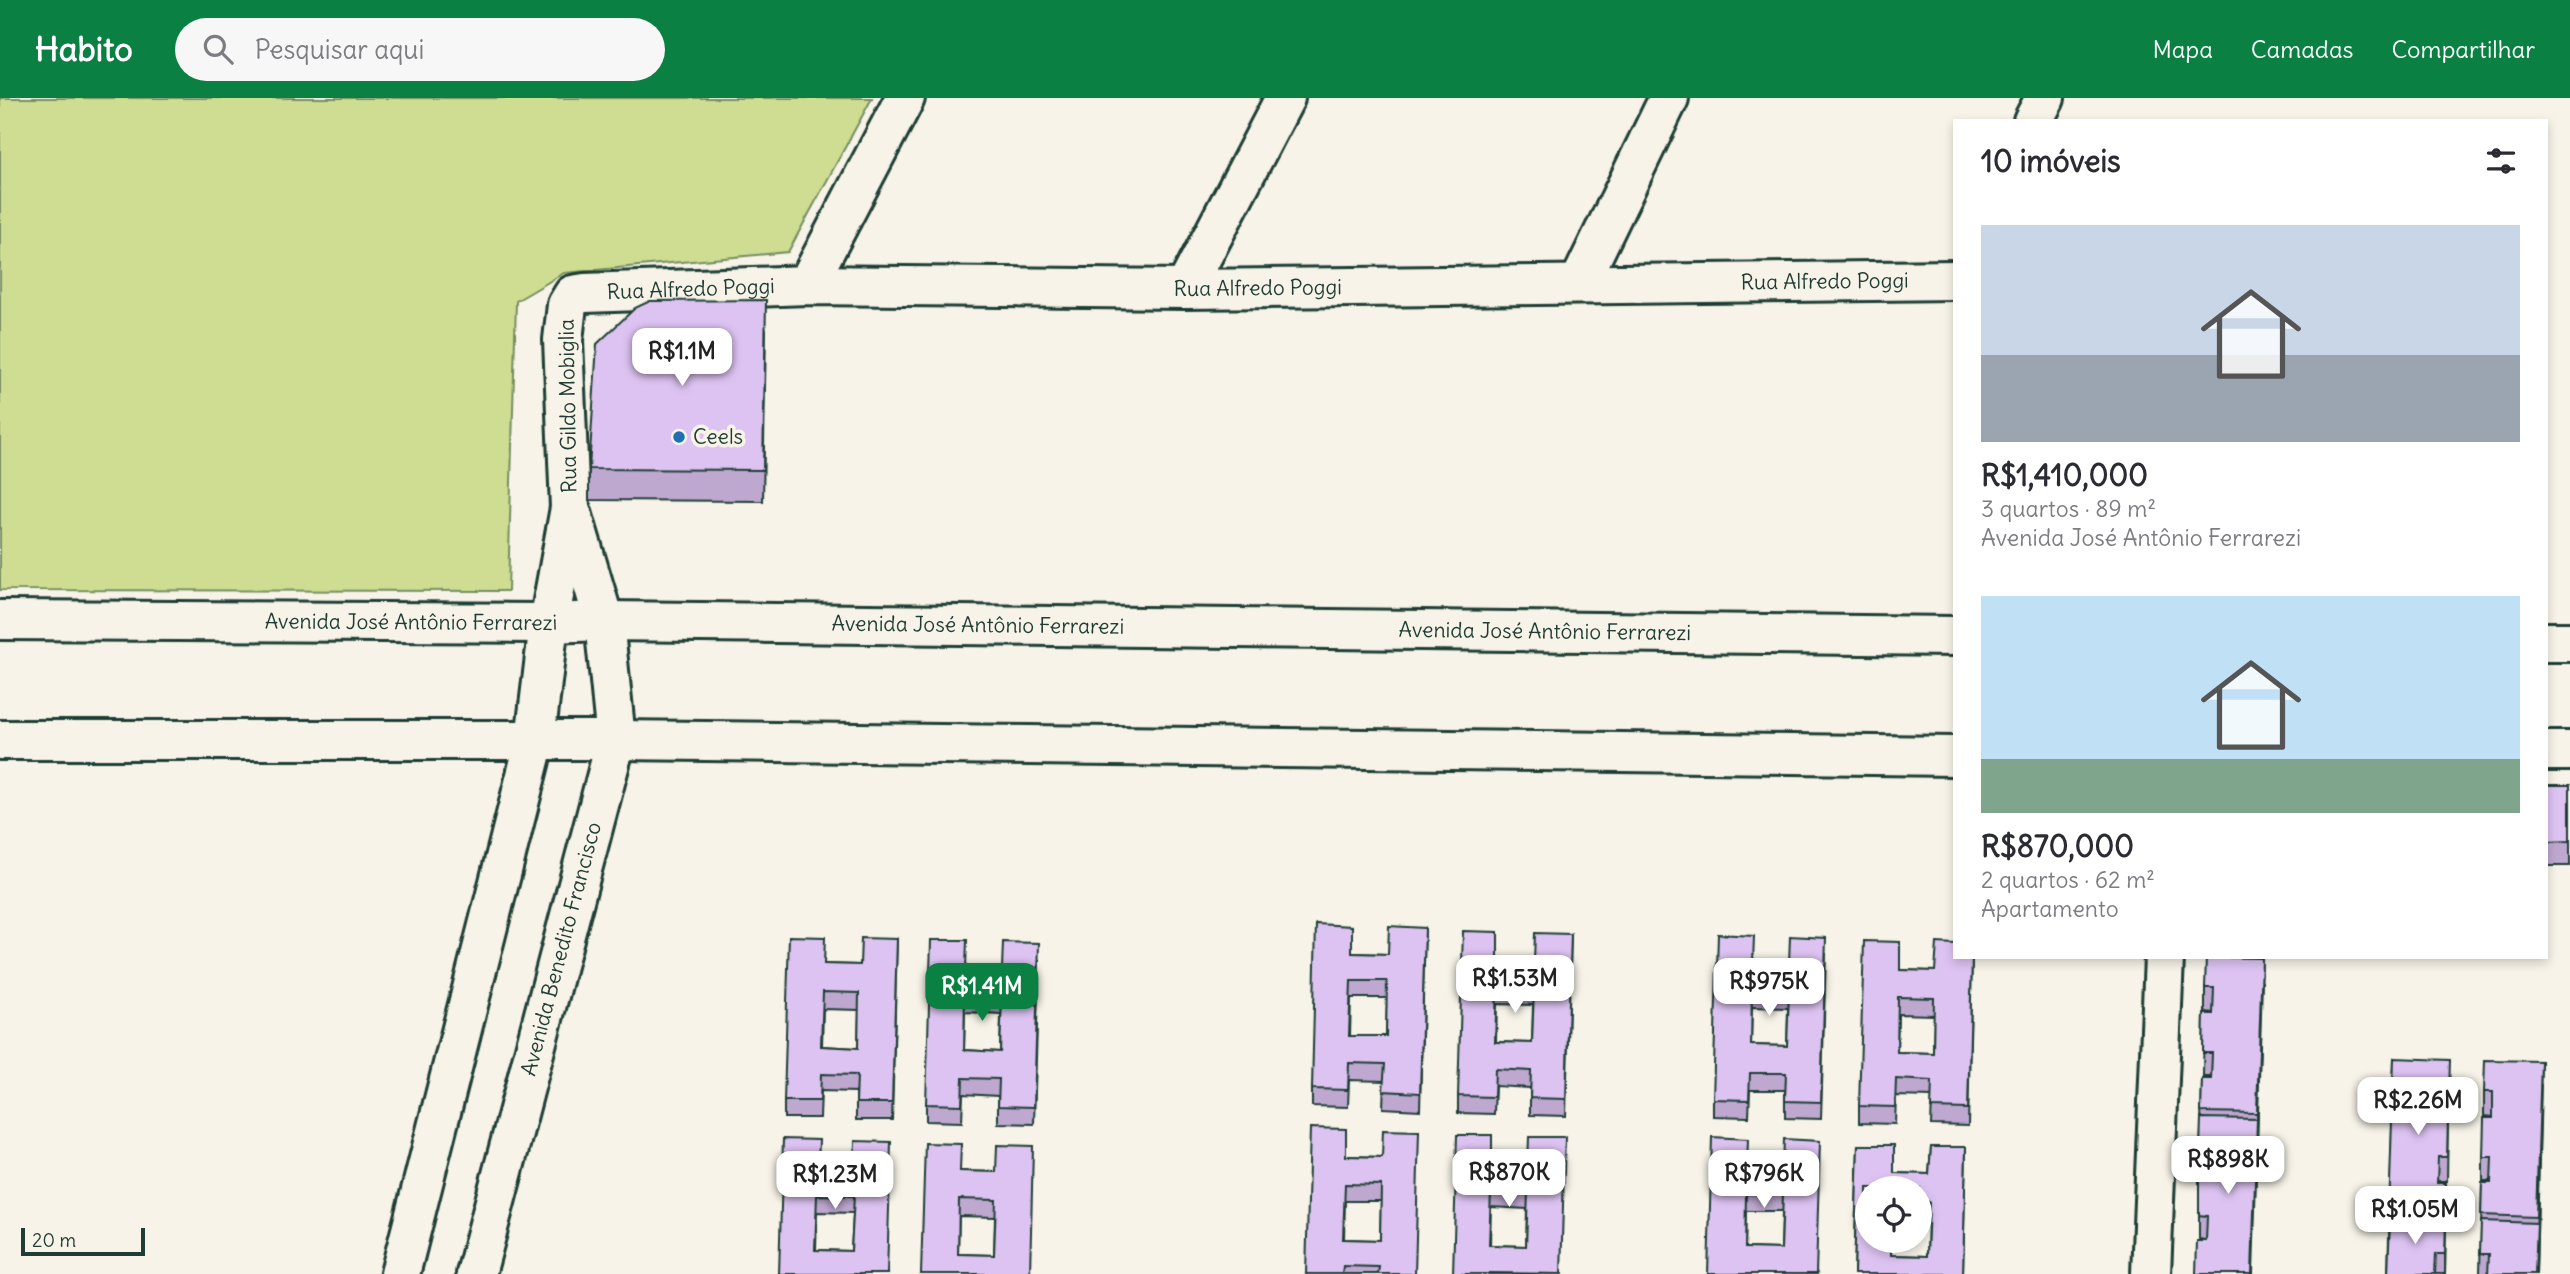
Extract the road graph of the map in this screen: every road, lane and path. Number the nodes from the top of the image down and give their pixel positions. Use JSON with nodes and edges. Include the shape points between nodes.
{"nodes":[{"id":1,"x":905,"y":98,"type":"edge"},
{"id":2,"x":1285,"y":98,"type":"edge"},
{"id":3,"x":1669,"y":98,"type":"edge"},
{"id":4,"x":2045,"y":98,"type":"edge"},
{"id":5,"x":2034,"y":119,"type":"edge"},
{"id":6,"x":1953,"y":276,"type":"edge"},
{"id":7,"x":1579,"y":284,"type":"junction"},
{"id":8,"x":807,"y":285,"type":"junction"},
{"id":9,"x":1185,"y":289,"type":"junction"},
{"id":10,"x":567,"y":305,"type":"joint"},
{"id":11,"x":570,"y":508,"type":"junction"},
{"id":12,"x":0,"y":620,"type":"edge"},
{"id":13,"x":604,"y":621,"type":"junction"},
{"id":14,"x":549,"y":623,"type":"junction"},
{"id":15,"x":1953,"y":636,"type":"edge"},
{"id":16,"x":2548,"y":642,"type":"edge"},
{"id":17,"x":2570,"y":642,"type":"edge"},
{"id":18,"x":0,"y":740,"type":"edge"},
{"id":19,"x":535,"y":740,"type":"junction"},
{"id":20,"x":616,"y":740,"type":"junction"},
{"id":21,"x":2548,"y":751,"type":"edge"},
{"id":22,"x":2570,"y":751,"type":"edge"},
{"id":23,"x":1953,"y":756,"type":"edge"},
{"id":24,"x":2164,"y":959,"type":"edge"},
{"id":25,"x":400,"y":1274,"type":"edge"},
{"id":26,"x":476,"y":1274,"type":"edge"},
{"id":27,"x":2151,"y":1274,"type":"edge"}],
"edges":[{"from":1,"to":8,"type":"street"},
{"from":2,"to":9,"type":"street"},
{"from":3,"to":7,"type":"street"},
{"from":4,"to":5,"type":"street"},
{"from":6,"to":7,"type":"street","name":"Rua Alfredo Poggi"},
{"from":7,"to":9,"type":"street","name":"Rua Alfredo Poggi"},
{"from":8,"to":9,"type":"street","name":"Rua Alfredo Poggi"},
{"from":8,"to":10,"type":"street","name":"Rua Alfredo Poggi","via":[[585,293],[573,295]]},
{"from":10,"to":11,"type":"street","name":"Rua Gildo Mobiglia","via":[[563,341]]},
{"from":11,"to":13,"type":"street","name":"Rua Gildo Mobiglia"},
{"from":11,"to":14,"type":"street","name":"Rua Gildo Mobiglia"},
{"from":12,"to":14,"type":"street","name":"Avenida José Antônio Ferrarezi"},
{"from":13,"to":14,"type":"street","name":"Avenida José Antônio Ferrarezi"},
{"from":13,"to":15,"type":"street","name":"Avenida José Antônio Ferrarezi"},
{"from":13,"to":20,"type":"street","name":"Avenida Benedito Francisco"},
{"from":14,"to":19,"type":"street"},
{"from":16,"to":17,"type":"street"},
{"from":18,"to":19,"type":"street"},
{"from":19,"to":20,"type":"street"},
{"from":19,"to":25,"type":"street"},
{"from":20,"to":23,"type":"street"},
{"from":20,"to":26,"type":"street","name":"Avenida Benedito Francisco"},
{"from":21,"to":22,"type":"street"},
{"from":24,"to":27,"type":"street"}]}
